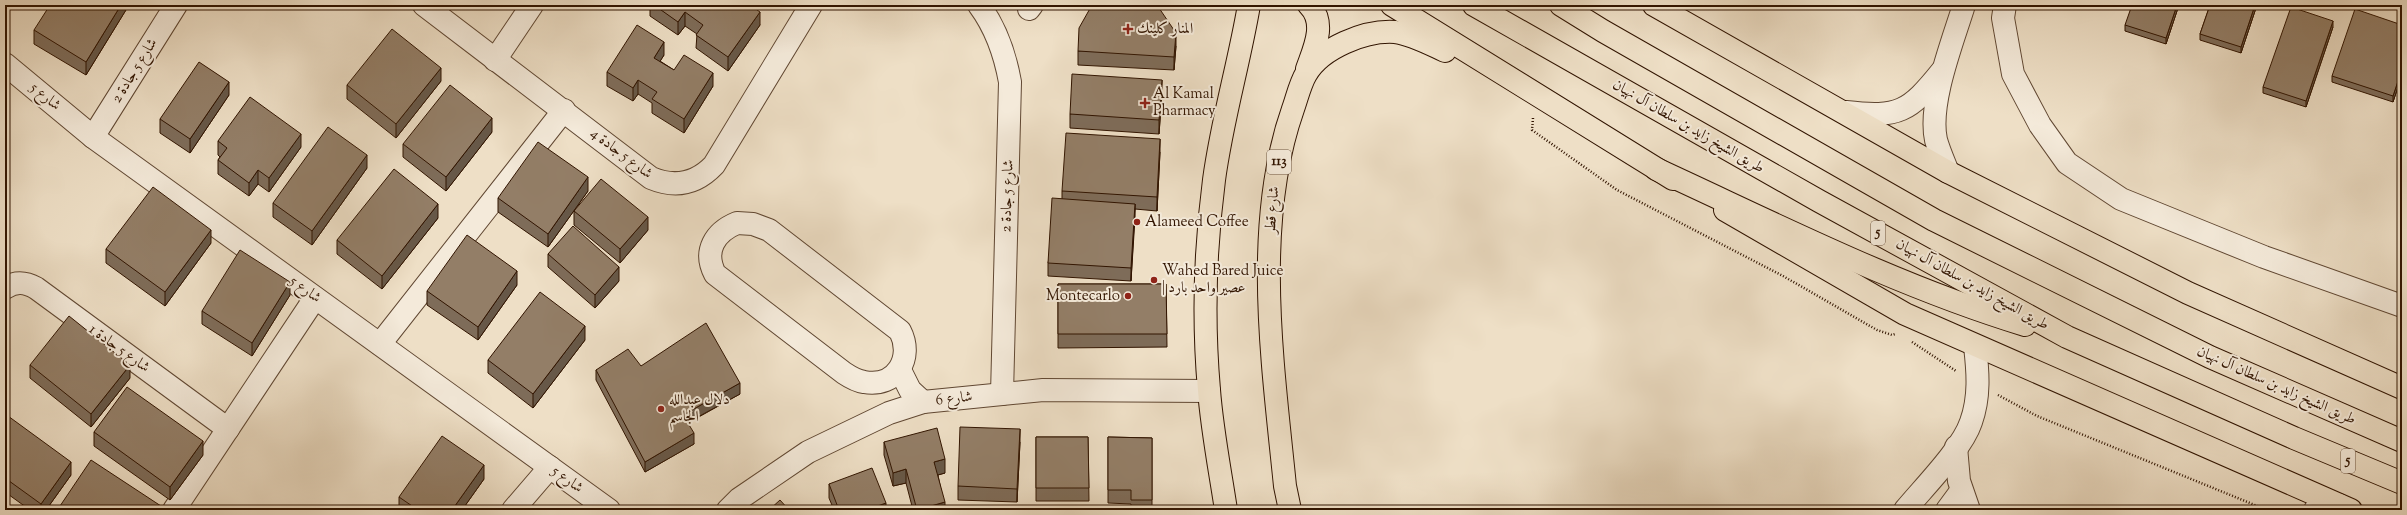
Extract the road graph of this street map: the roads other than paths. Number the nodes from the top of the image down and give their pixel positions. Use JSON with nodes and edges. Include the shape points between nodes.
{"nodes":[{"id":1,"x":176,"y":5,"type":"edge"},
{"id":2,"x":424,"y":5,"type":"edge"},
{"id":3,"x":532,"y":5,"type":"edge"},
{"id":4,"x":811,"y":5,"type":"edge"},
{"id":5,"x":979,"y":5,"type":"edge"},
{"id":6,"x":1249,"y":5,"type":"edge"},
{"id":7,"x":1260,"y":5,"type":"edge"},
{"id":8,"x":1309,"y":5,"type":"edge"},
{"id":9,"x":1392,"y":5,"type":"edge"},
{"id":10,"x":1474,"y":5,"type":"edge"},
{"id":11,"x":1561,"y":5,"type":"edge"},
{"id":12,"x":1654,"y":5,"type":"edge"},
{"id":13,"x":1964,"y":5,"type":"edge"},
{"id":14,"x":2005,"y":5,"type":"edge"},
{"id":15,"x":1244,"y":34,"type":"junction"},
{"id":16,"x":496,"y":60,"type":"junction"},
{"id":17,"x":5,"y":64,"type":"edge"},
{"id":18,"x":1943,"y":70,"type":"junction"},
{"id":19,"x":1306,"y":74,"type":"junction"},
{"id":20,"x":1537,"y":94,"type":"junction"},
{"id":21,"x":564,"y":110,"type":"junction"},
{"id":22,"x":1846,"y":112,"type":"junction"},
{"id":23,"x":93,"y":136,"type":"junction"},
{"id":24,"x":1656,"y":169,"type":"junction"},
{"id":25,"x":1948,"y":172,"type":"junction"},
{"id":26,"x":5,"y":288,"type":"edge"},
{"id":27,"x":315,"y":298,"type":"junction"},
{"id":28,"x":2402,"y":306,"type":"edge"},
{"id":29,"x":2067,"y":337,"type":"junction"},
{"id":30,"x":380,"y":344,"type":"junction"},
{"id":31,"x":1974,"y":346,"type":"junction"},
{"id":32,"x":891,"y":376,"type":"junction"},
{"id":33,"x":2402,"y":388,"type":"edge"},
{"id":34,"x":1209,"y":391,"type":"junction"},
{"id":35,"x":1002,"y":394,"type":"junction"},
{"id":36,"x":923,"y":402,"type":"junction"},
{"id":37,"x":889,"y":413,"type":"junction"},
{"id":38,"x":228,"y":429,"type":"junction"},
{"id":39,"x":2402,"y":441,"type":"edge"},
{"id":40,"x":1956,"y":447,"type":"junction"},
{"id":41,"x":550,"y":467,"type":"junction"},
{"id":42,"x":2402,"y":483,"type":"edge"},
{"id":43,"x":1966,"y":501,"type":"edge"},
{"id":44,"x":2345,"y":507,"type":"edge"},
{"id":45,"x":174,"y":510,"type":"edge"},
{"id":46,"x":513,"y":510,"type":"edge"},
{"id":47,"x":609,"y":510,"type":"edge"},
{"id":48,"x":728,"y":510,"type":"edge"},
{"id":49,"x":1226,"y":510,"type":"edge"},
{"id":50,"x":1290,"y":510,"type":"edge"},
{"id":51,"x":1905,"y":510,"type":"edge"},
{"id":52,"x":1947,"y":510,"type":"edge"},
{"id":53,"x":2314,"y":510,"type":"edge"}],
"edges":[{"from":1,"to":23,"type":"street","name":"شارع 5 جادة 2"},
{"from":2,"to":16,"type":"street","name":"شارع 5 جادة 4"},
{"from":3,"to":16,"type":"street"},
{"from":4,"to":21,"type":"street","name":"شارع 5 جادة 4","via":[[714,165],[690,182],[670,184],[651,178]]},
{"from":5,"to":35,"type":"street","name":"شارع 5 جادة 2","via":[[996,33],[1003,52],[1010,90]]},
{"from":6,"to":15,"type":"main road"},
{"from":7,"to":15,"type":"main road"},
{"from":8,"to":19,"type":"main road","via":[[1318,22],[1317,39]]},
{"from":9,"to":20,"type":"main road"},
{"from":10,"to":29,"type":"main road","name":"طريق الشيخ زايد بن سلطان آل نهيان","number":"5","via":[[1819,201]]},
{"from":11,"to":39,"type":"main road","name":"طريق الشيخ زايد بن سلطان آل نهيان","via":[[1934,220],[2210,357]]},
{"from":12,"to":22,"type":"main road"},
{"from":13,"to":18,"type":"street"},
{"from":14,"to":28,"type":"street","via":[[2003,18],[2013,74],[2040,125],[2068,163],[2122,199],[2264,257]]},
{"from":15,"to":34,"type":"main road","via":[[1228,98],[1214,179],[1207,265]]},
{"from":16,"to":21,"type":"street","name":"شارع 5 جادة 4"},
{"from":17,"to":23,"type":"street","name":"شارع 5"},
{"from":18,"to":22,"type":"street","via":[[1912,105],[1899,112],[1880,115]]},
{"from":18,"to":25,"type":"street","via":[[1934,126],[1936,140]]},
{"from":19,"to":20,"type":"main road","name":"شارع قطر","number":"113","via":[[1329,51],[1355,38],[1373,32],[1396,32],[1424,41]]},
{"from":19,"to":50,"type":"main road","name":"شارع قطر","number":"113","via":[[1284,134],[1275,184],[1269,260],[1270,329],[1284,479]]},
{"from":20,"to":24,"type":"main road"},
{"from":21,"to":30,"type":"street"},
{"from":22,"to":25,"type":"main road"},
{"from":23,"to":27,"type":"street","name":"شارع 5"},
{"from":24,"to":29,"type":"main road","via":[[1904,283],[1976,310]]},
{"from":24,"to":31,"type":"main road","via":[[1905,314]]},
{"from":25,"to":33,"type":"main road","via":[[2188,293]]},
{"from":26,"to":38,"type":"street","name":"شارع 5 جادة 1","via":[[11,284],[24,283],[36,288]]},
{"from":27,"to":30,"type":"street","name":"شارع 5"},
{"from":27,"to":38,"type":"street"},
{"from":29,"to":42,"type":"main road","name":"طريق الشيخ زايد بن سلطان آل نهيان","number":"5"},
{"from":30,"to":41,"type":"street","name":"شارع 5"},
{"from":31,"to":40,"type":"street","via":[[1977,403],[1971,423]]},
{"from":31,"to":44,"type":"main road"},
{"from":32,"to":32,"type":"street","via":[[905,357],[906,342],[900,331],[769,230],[754,224],[737,223],[727,228],[712,242],[709,254],[715,274],[844,373],[865,382]]},
{"from":32,"to":36,"type":"street"},
{"from":32,"to":37,"type":"street"},
{"from":34,"to":35,"type":"street","name":"شارع 6","via":[[1043,390]]},
{"from":34,"to":49,"type":"main road"},
{"from":35,"to":36,"type":"street","name":"شارع 6"},
{"from":36,"to":37,"type":"street","name":"شارع 6"},
{"from":37,"to":48,"type":"street","name":"شارع 6","via":[[808,452],[739,499]]},
{"from":38,"to":45,"type":"street"},
{"from":40,"to":43,"type":"street","via":[[1956,464]]},
{"from":40,"to":51,"type":"street"},
{"from":41,"to":46,"type":"street"},
{"from":41,"to":47,"type":"street","name":"شارع 5"},
{"from":43,"to":52,"type":"street"},
{"from":44,"to":53,"type":"street"}]}
